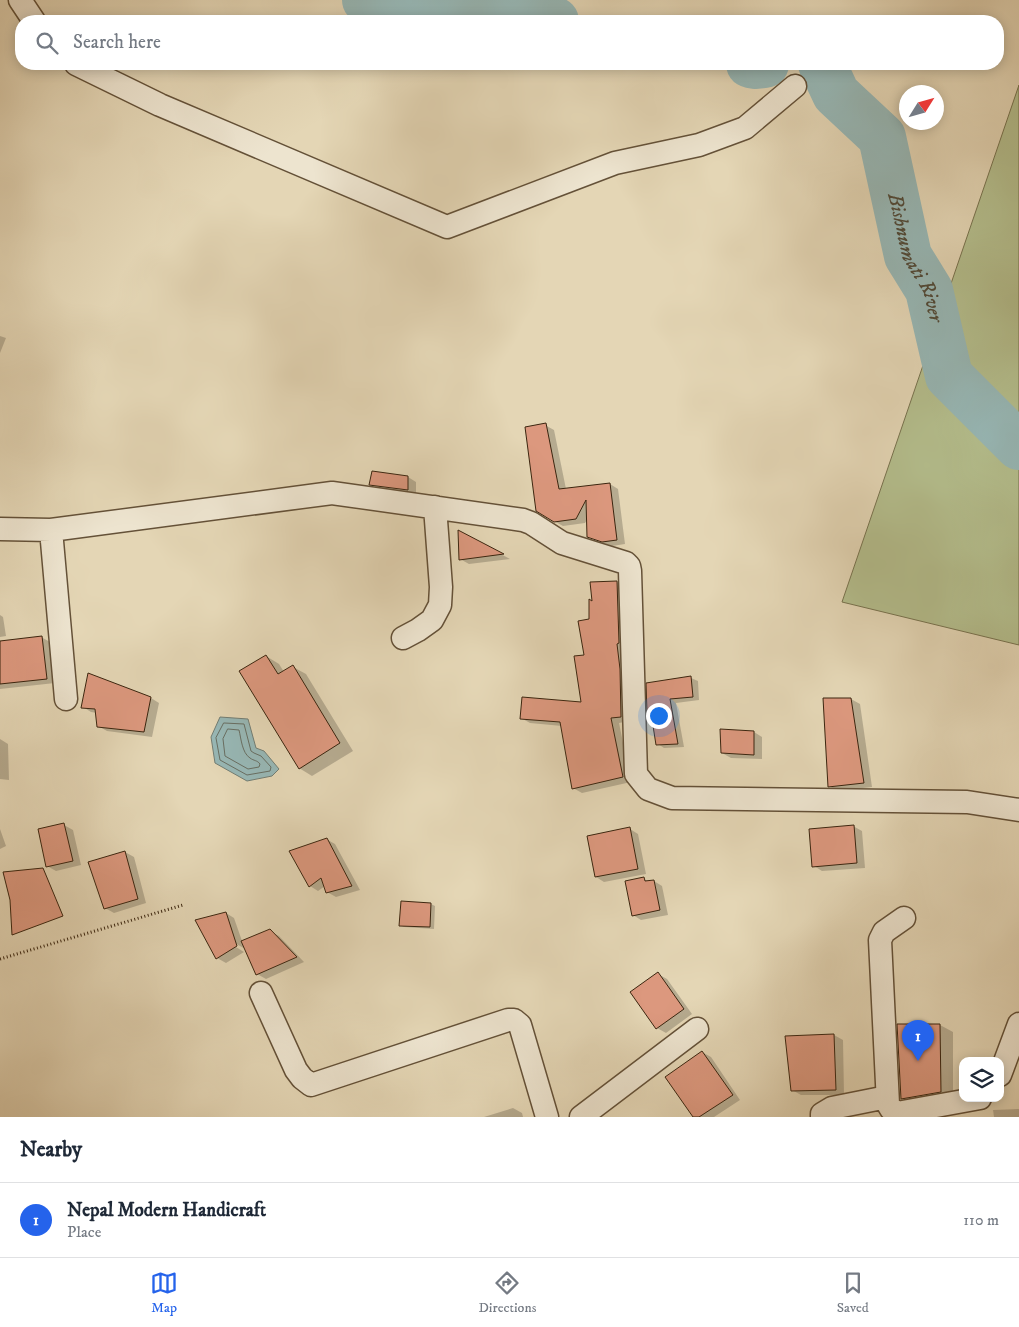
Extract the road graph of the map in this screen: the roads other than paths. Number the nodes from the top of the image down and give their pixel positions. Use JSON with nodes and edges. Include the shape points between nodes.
{"nodes":[{"id":1,"x":20,"y":0,"type":"edge"},
{"id":2,"x":30,"y":15,"type":"edge"},
{"id":3,"x":88,"y":70,"type":"edge"},
{"id":4,"x":795,"y":86,"type":"dead end"},
{"id":5,"x":435,"y":508,"type":"junction"},
{"id":6,"x":0,"y":529,"type":"edge"},
{"id":7,"x":51,"y":530,"type":"junction"},
{"id":8,"x":403,"y":638,"type":"dead end"},
{"id":9,"x":66,"y":699,"type":"dead end"},
{"id":10,"x":1019,"y":810,"type":"edge"},
{"id":11,"x":904,"y":918,"type":"dead end"},
{"id":12,"x":261,"y":993,"type":"dead end"},
{"id":13,"x":1019,"y":1024,"type":"edge"},
{"id":14,"x":697,"y":1029,"type":"dead end"},
{"id":15,"x":1004,"y":1064,"type":"edge"},
{"id":16,"x":887,"y":1096,"type":"junction"},
{"id":17,"x":980,"y":1105,"type":"edge"},
{"id":18,"x":547,"y":1117,"type":"edge"},
{"id":19,"x":580,"y":1117,"type":"edge"},
{"id":20,"x":822,"y":1117,"type":"edge"}],
"edges":[{"from":1,"to":2,"type":"street"},
{"from":3,"to":4,"type":"street","via":[[160,105],[447,227],[616,163],[699,145],[745,128]]},
{"from":5,"to":7,"type":"street","via":[[332,493]]},
{"from":5,"to":8,"type":"street","via":[[440,605],[432,620]]},
{"from":5,"to":10,"type":"street","via":[[523,520],[562,544],[629,566],[636,774],[648,789],[672,798],[967,802]]},
{"from":6,"to":7,"type":"street"},
{"from":7,"to":9,"type":"street"},
{"from":11,"to":16,"type":"street","via":[[884,932],[880,940]]},
{"from":12,"to":18,"type":"street","via":[[296,1070],[311,1085],[514,1020],[520,1025]]},
{"from":13,"to":15,"type":"street"},
{"from":14,"to":19,"type":"street"},
{"from":16,"to":17,"type":"street","via":[[888,1104],[897,1113]]},
{"from":16,"to":20,"type":"street","via":[[832,1108]]}]}
